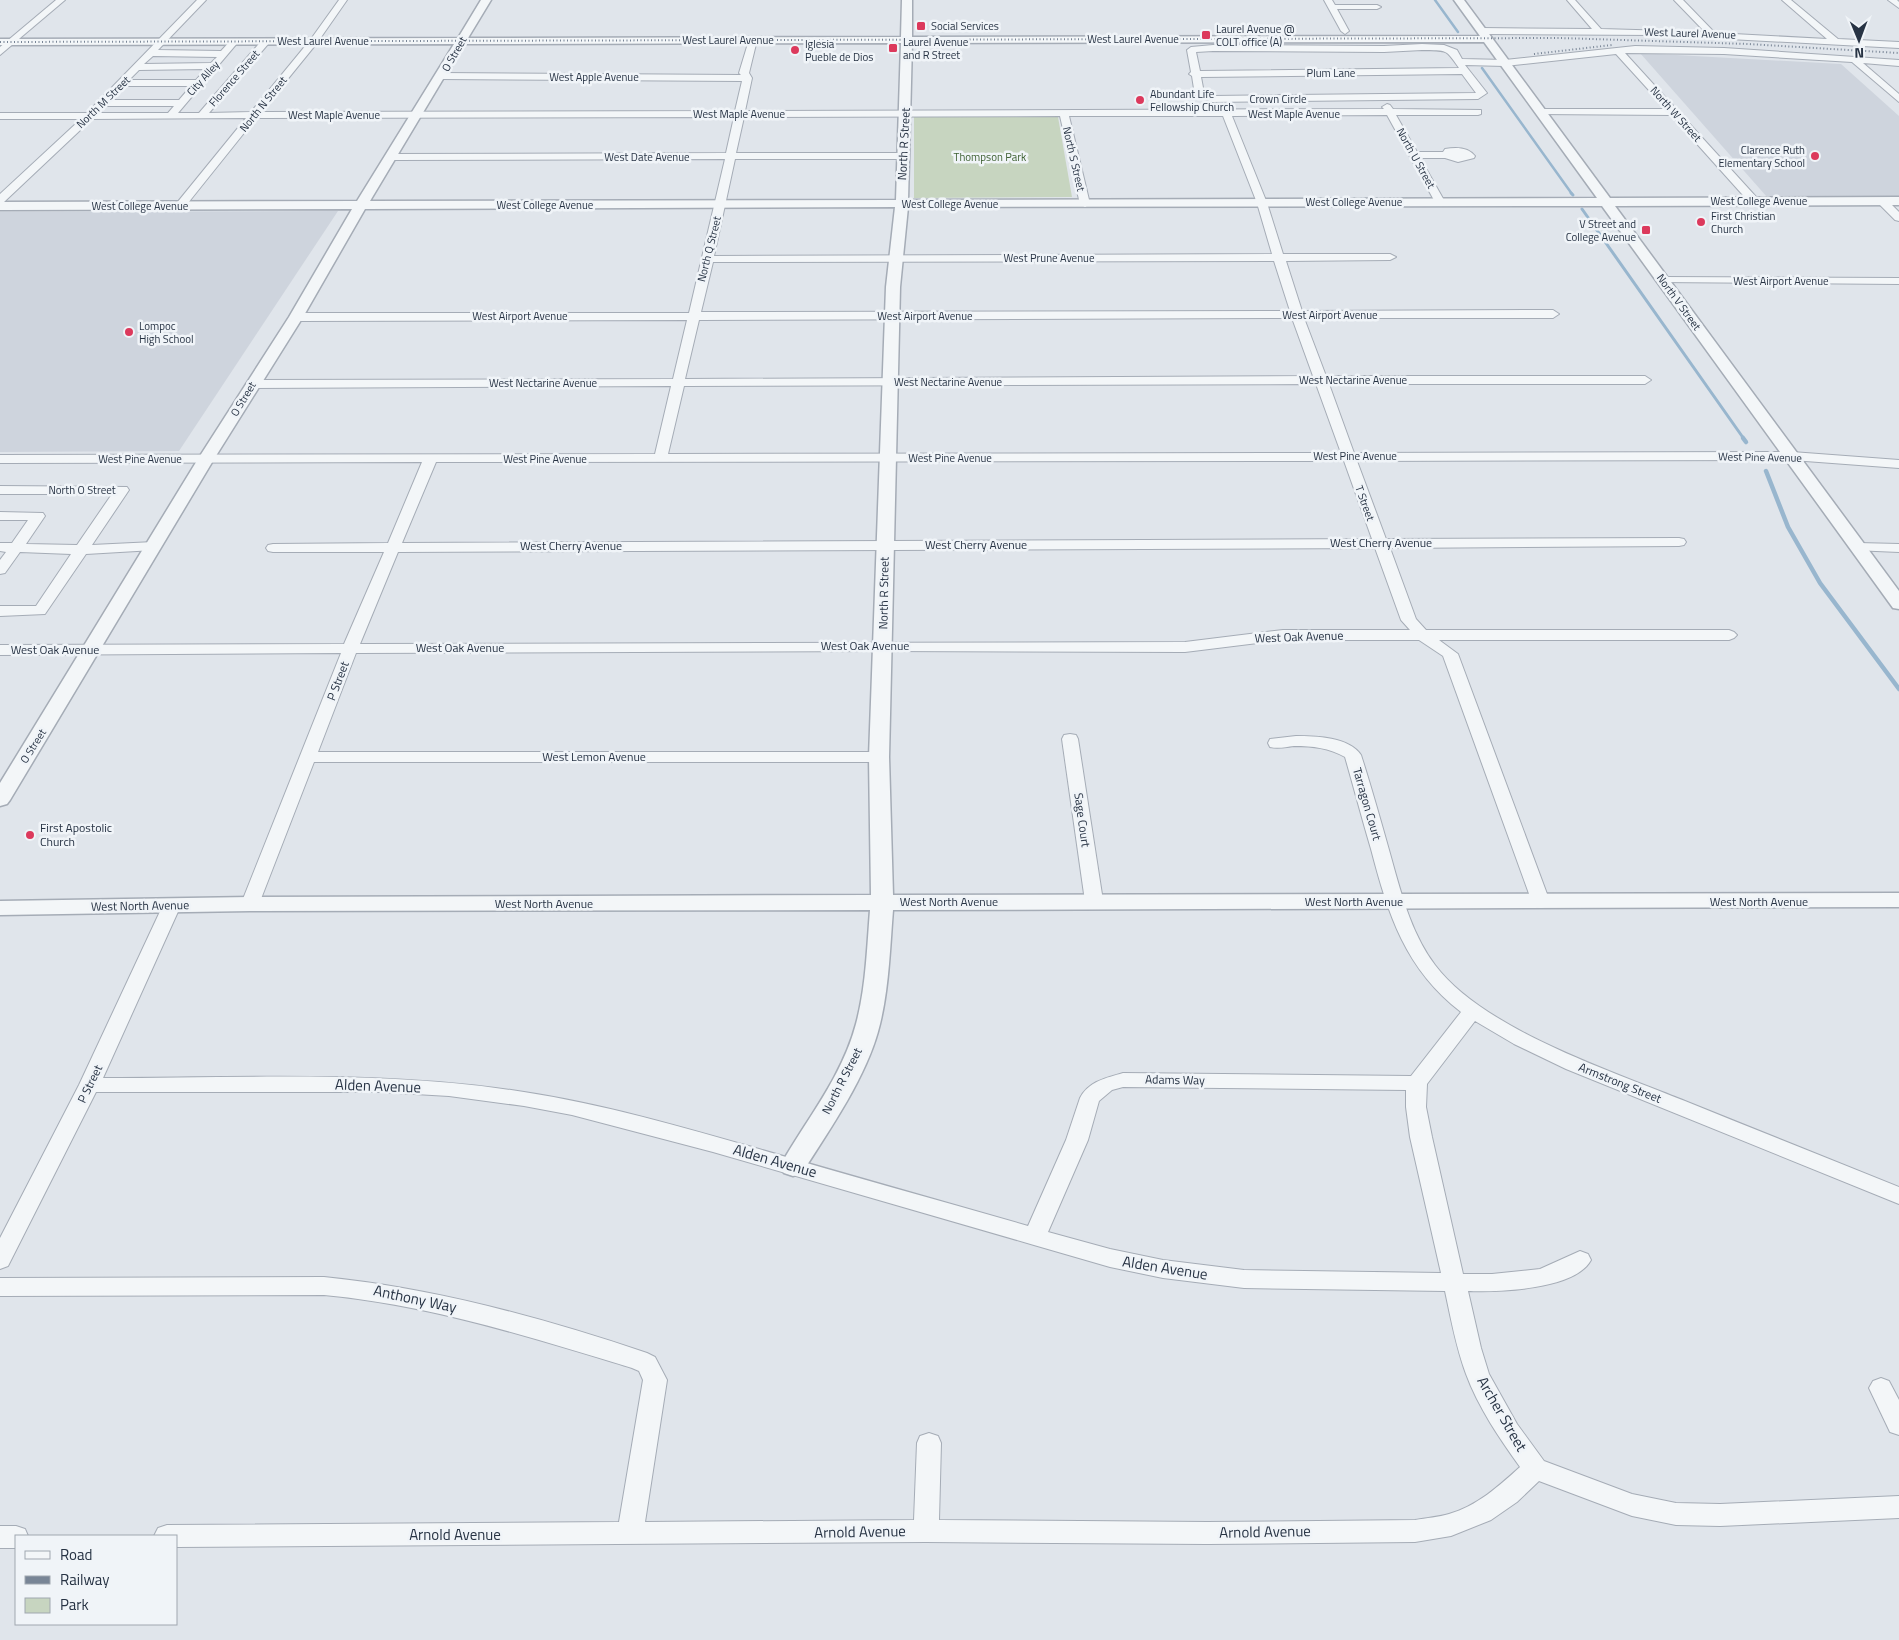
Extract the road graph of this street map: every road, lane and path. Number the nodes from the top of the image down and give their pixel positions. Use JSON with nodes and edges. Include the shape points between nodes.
{"nodes":[{"id":1,"x":61,"y":0,"type":"edge"},
{"id":2,"x":202,"y":0,"type":"edge"},
{"id":3,"x":343,"y":0,"type":"edge"},
{"id":4,"x":486,"y":0,"type":"edge"},
{"id":5,"x":907,"y":0,"type":"edge"},
{"id":6,"x":1459,"y":0,"type":"edge"},
{"id":7,"x":1571,"y":0,"type":"edge"},
{"id":8,"x":1678,"y":0,"type":"edge"},
{"id":9,"x":1786,"y":0,"type":"edge"},
{"id":10,"x":1892,"y":0,"type":"edge"},
{"id":11,"x":1330,"y":3,"type":"edge"},
{"id":12,"x":1899,"y":6,"type":"edge"},
{"id":13,"x":1377,"y":7,"type":"dead end"},
{"id":14,"x":1598,"y":30,"type":"junction"},
{"id":15,"x":1345,"y":31,"type":"dead end"},
{"id":16,"x":1712,"y":34,"type":"junction"},
{"id":17,"x":1484,"y":35,"type":"junction"},
{"id":18,"x":753,"y":40,"type":"junction"},
{"id":19,"x":906,"y":40,"type":"junction"},
{"id":20,"x":235,"y":41,"type":"junction"},
{"id":21,"x":266,"y":41,"type":"junction"},
{"id":22,"x":314,"y":41,"type":"junction"},
{"id":23,"x":461,"y":41,"type":"junction"},
{"id":24,"x":1835,"y":41,"type":"junction"},
{"id":25,"x":0,"y":42,"type":"edge"},
{"id":26,"x":12,"y":42,"type":"junction"},
{"id":27,"x":163,"y":42,"type":"junction"},
{"id":28,"x":1899,"y":45,"type":"edge"},
{"id":29,"x":1618,"y":50,"type":"junction"},
{"id":30,"x":0,"y":52,"type":"edge"},
{"id":31,"x":152,"y":53,"type":"junction"},
{"id":32,"x":225,"y":54,"type":"junction"},
{"id":33,"x":1853,"y":59,"type":"junction"},
{"id":34,"x":1457,"y":60,"type":"junction"},
{"id":35,"x":1503,"y":61,"type":"junction"},
{"id":36,"x":1899,"y":62,"type":"edge"},
{"id":37,"x":214,"y":66,"type":"junction"},
{"id":38,"x":138,"y":67,"type":"junction"},
{"id":39,"x":1318,"y":68,"type":"junction"},
{"id":40,"x":1467,"y":71,"type":"junction"},
{"id":41,"x":1194,"y":74,"type":"junction"},
{"id":42,"x":441,"y":76,"type":"junction"},
{"id":43,"x":747,"y":78,"type":"junction"},
{"id":44,"x":122,"y":83,"type":"junction"},
{"id":45,"x":198,"y":83,"type":"junction"},
{"id":46,"x":1381,"y":98,"type":"junction"},
{"id":47,"x":1336,"y":99,"type":"junction"},
{"id":48,"x":1899,"y":99,"type":"edge"},
{"id":49,"x":102,"y":103,"type":"junction"},
{"id":50,"x":181,"y":103,"type":"junction"},
{"id":51,"x":1478,"y":112,"type":"dead end"},
{"id":52,"x":1540,"y":112,"type":"junction"},
{"id":53,"x":1674,"y":112,"type":"junction"},
{"id":54,"x":740,"y":114,"type":"junction"},
{"id":55,"x":906,"y":114,"type":"junction"},
{"id":56,"x":1064,"y":114,"type":"junction"},
{"id":57,"x":1227,"y":114,"type":"junction"},
{"id":58,"x":1391,"y":114,"type":"junction"},
{"id":59,"x":416,"y":115,"type":"junction"},
{"id":60,"x":0,"y":116,"type":"edge"},
{"id":61,"x":89,"y":116,"type":"junction"},
{"id":62,"x":170,"y":116,"type":"junction"},
{"id":63,"x":201,"y":116,"type":"junction"},
{"id":64,"x":253,"y":116,"type":"junction"},
{"id":65,"x":1413,"y":155,"type":"junction"},
{"id":66,"x":1446,"y":155,"type":"dead end"},
{"id":67,"x":730,"y":156,"type":"junction"},
{"id":68,"x":902,"y":156,"type":"junction"},
{"id":69,"x":391,"y":157,"type":"junction"},
{"id":70,"x":0,"y":200,"type":"edge"},
{"id":71,"x":1606,"y":201,"type":"junction"},
{"id":72,"x":1882,"y":201,"type":"junction"},
{"id":73,"x":1899,"y":201,"type":"edge"},
{"id":74,"x":1440,"y":202,"type":"junction"},
{"id":75,"x":1754,"y":202,"type":"junction"},
{"id":76,"x":1262,"y":203,"type":"junction"},
{"id":77,"x":721,"y":204,"type":"junction"},
{"id":78,"x":902,"y":204,"type":"junction"},
{"id":79,"x":1084,"y":204,"type":"junction"},
{"id":80,"x":360,"y":205,"type":"junction"},
{"id":81,"x":0,"y":206,"type":"edge"},
{"id":82,"x":180,"y":206,"type":"junction"},
{"id":83,"x":1899,"y":218,"type":"edge"},
{"id":84,"x":1280,"y":257,"type":"junction"},
{"id":85,"x":1390,"y":257,"type":"dead end"},
{"id":86,"x":895,"y":258,"type":"junction"},
{"id":87,"x":707,"y":259,"type":"junction"},
{"id":88,"x":1663,"y":280,"type":"junction"},
{"id":89,"x":1899,"y":281,"type":"edge"},
{"id":90,"x":1554,"y":314,"type":"dead end"},
{"id":91,"x":1297,"y":315,"type":"junction"},
{"id":92,"x":693,"y":316,"type":"junction"},
{"id":93,"x":893,"y":316,"type":"junction"},
{"id":94,"x":296,"y":317,"type":"junction"},
{"id":95,"x":1321,"y":380,"type":"junction"},
{"id":96,"x":1645,"y":380,"type":"dead end"},
{"id":97,"x":891,"y":382,"type":"junction"},
{"id":98,"x":679,"y":383,"type":"junction"},
{"id":99,"x":252,"y":384,"type":"junction"},
{"id":100,"x":1348,"y":456,"type":"junction"},
{"id":101,"x":1792,"y":456,"type":"junction"},
{"id":102,"x":888,"y":458,"type":"junction"},
{"id":103,"x":0,"y":459,"type":"edge"},
{"id":104,"x":206,"y":459,"type":"junction"},
{"id":105,"x":660,"y":459,"type":"junction"},
{"id":106,"x":430,"y":460,"type":"junction"},
{"id":107,"x":1899,"y":464,"type":"edge"},
{"id":108,"x":0,"y":490,"type":"edge"},
{"id":109,"x":0,"y":516,"type":"edge"},
{"id":110,"x":1679,"y":542,"type":"dead end"},
{"id":111,"x":1380,"y":544,"type":"junction"},
{"id":112,"x":885,"y":545,"type":"junction"},
{"id":113,"x":154,"y":546,"type":"junction"},
{"id":114,"x":0,"y":547,"type":"edge"},
{"id":115,"x":16,"y":547,"type":"junction"},
{"id":116,"x":392,"y":547,"type":"junction"},
{"id":117,"x":1858,"y":547,"type":"junction"},
{"id":118,"x":273,"y":548,"type":"dead end"},
{"id":119,"x":1899,"y":548,"type":"edge"},
{"id":120,"x":82,"y":550,"type":"junction"},
{"id":121,"x":0,"y":570,"type":"edge"},
{"id":122,"x":1899,"y":604,"type":"edge"},
{"id":123,"x":0,"y":611,"type":"edge"},
{"id":124,"x":1421,"y":634,"type":"junction"},
{"id":125,"x":1729,"y":635,"type":"dead end"},
{"id":126,"x":884,"y":646,"type":"junction"},
{"id":127,"x":350,"y":649,"type":"junction"},
{"id":128,"x":0,"y":650,"type":"edge"},
{"id":129,"x":92,"y":650,"type":"junction"},
{"id":130,"x":1070,"y":739,"type":"dead end"},
{"id":131,"x":1276,"y":743,"type":"dead end"},
{"id":132,"x":309,"y":756,"type":"junction"},
{"id":133,"x":879,"y":757,"type":"junction"},
{"id":134,"x":0,"y":800,"type":"edge"},
{"id":135,"x":1899,"y":900,"type":"edge"},
{"id":136,"x":1094,"y":901,"type":"junction"},
{"id":137,"x":1394,"y":902,"type":"junction"},
{"id":138,"x":1541,"y":902,"type":"junction"},
{"id":139,"x":882,"y":903,"type":"junction"},
{"id":140,"x":250,"y":904,"type":"junction"},
{"id":141,"x":172,"y":905,"type":"junction"},
{"id":142,"x":0,"y":908,"type":"edge"},
{"id":143,"x":1472,"y":1011,"type":"junction"},
{"id":144,"x":1416,"y":1083,"type":"junction"},
{"id":145,"x":90,"y":1086,"type":"junction"},
{"id":146,"x":793,"y":1166,"type":"junction"},
{"id":147,"x":1899,"y":1196,"type":"edge"},
{"id":148,"x":1034,"y":1237,"type":"junction"},
{"id":149,"x":0,"y":1260,"type":"edge"},
{"id":150,"x":1580,"y":1260,"type":"dead end"},
{"id":151,"x":1453,"y":1281,"type":"junction"},
{"id":152,"x":0,"y":1287,"type":"edge"},
{"id":153,"x":1881,"y":1388,"type":"dead end"},
{"id":154,"x":1899,"y":1425,"type":"edge"},
{"id":155,"x":929,"y":1443,"type":"dead end"},
{"id":156,"x":1535,"y":1469,"type":"junction"},
{"id":157,"x":1899,"y":1508,"type":"edge"},
{"id":158,"x":926,"y":1531,"type":"junction"},
{"id":159,"x":630,"y":1534,"type":"junction"},
{"id":160,"x":178,"y":1536,"type":"edge"},
{"id":161,"x":0,"y":1537,"type":"edge"},
{"id":162,"x":15,"y":1537,"type":"edge"}],
"edges":[{"from":1,"to":26,"type":"street"},
{"from":2,"to":27,"type":"street","name":"North M Street"},
{"from":3,"to":22,"type":"street","name":"North N Street"},
{"from":4,"to":23,"type":"street","name":"O Street"},
{"from":5,"to":19,"type":"street","name":"North R Street"},
{"from":6,"to":17,"type":"street","name":"North V Street"},
{"from":7,"to":14,"type":"street"},
{"from":8,"to":16,"type":"street"},
{"from":9,"to":24,"type":"street"},
{"from":10,"to":12,"type":"street"},
{"from":11,"to":13,"type":"street"},
{"from":11,"to":15,"type":"street"},
{"from":14,"to":16,"type":"street","name":"West Laurel Avenue"},
{"from":14,"to":17,"type":"street","name":"West Laurel Avenue"},
{"from":16,"to":24,"type":"street","name":"West Laurel Avenue"},
{"from":17,"to":19,"type":"street","name":"West Laurel Avenue"},
{"from":17,"to":35,"type":"street","name":"North V Street"},
{"from":18,"to":19,"type":"street","name":"West Laurel Avenue"},
{"from":18,"to":23,"type":"street","name":"West Laurel Avenue"},
{"from":18,"to":43,"type":"street","name":"North Q Street","via":[[744,73]]},
{"from":19,"to":55,"type":"street","name":"North R Street"},
{"from":20,"to":21,"type":"street","name":"West Laurel Avenue"},
{"from":20,"to":27,"type":"street","name":"West Laurel Avenue"},
{"from":20,"to":32,"type":"street","name":"City Alley"},
{"from":21,"to":22,"type":"street","name":"West Laurel Avenue"},
{"from":21,"to":63,"type":"street","name":"Florence Street"},
{"from":22,"to":23,"type":"street","name":"West Laurel Avenue"},
{"from":22,"to":64,"type":"street","name":"North N Street"},
{"from":23,"to":42,"type":"street","name":"O Street"},
{"from":24,"to":28,"type":"street","name":"West Laurel Avenue"},
{"from":25,"to":26,"type":"street","name":"West Laurel Avenue"},
{"from":26,"to":27,"type":"street","name":"West Laurel Avenue"},
{"from":26,"to":30,"type":"street"},
{"from":27,"to":31,"type":"street","name":"North M Street"},
{"from":29,"to":33,"type":"street","name":"West Laurel Avenue","via":[[1715,51]]},
{"from":29,"to":35,"type":"street","name":"West Laurel Avenue"},
{"from":29,"to":53,"type":"street","name":"North W Street"},
{"from":31,"to":32,"type":"street"},
{"from":31,"to":38,"type":"street","name":"North M Street"},
{"from":32,"to":37,"type":"street","name":"City Alley"},
{"from":33,"to":36,"type":"street","name":"West Laurel Avenue"},
{"from":33,"to":48,"type":"street"},
{"from":34,"to":35,"type":"street","name":"Crown Circle"},
{"from":34,"to":39,"type":"street","name":"Crown Circle","via":[[1454,52],[1439,47]]},
{"from":34,"to":40,"type":"street","name":"Crown Circle"},
{"from":35,"to":52,"type":"street","name":"North V Street"},
{"from":37,"to":38,"type":"street"},
{"from":37,"to":45,"type":"street","name":"City Alley"},
{"from":38,"to":44,"type":"street","name":"North M Street"},
{"from":39,"to":40,"type":"street","name":"Plum Lane"},
{"from":39,"to":41,"type":"street","name":"Plum Lane"},
{"from":39,"to":41,"type":"street","name":"Crown Circle","via":[[1213,48],[1191,50]]},
{"from":39,"to":47,"type":"street"},
{"from":40,"to":46,"type":"street","name":"Crown Circle","via":[[1482,93],[1478,96]]},
{"from":41,"to":47,"type":"street","name":"Crown Circle","via":[[1200,95],[1212,99]]},
{"from":42,"to":43,"type":"street","name":"West Apple Avenue"},
{"from":42,"to":59,"type":"street","name":"O Street"},
{"from":43,"to":54,"type":"street","name":"North Q Street"},
{"from":44,"to":45,"type":"street"},
{"from":44,"to":49,"type":"street","name":"North M Street"},
{"from":45,"to":50,"type":"street","name":"City Alley"},
{"from":46,"to":47,"type":"street","name":"Crown Circle"},
{"from":46,"to":58,"type":"street","name":"North U Street"},
{"from":49,"to":50,"type":"street"},
{"from":49,"to":61,"type":"street","name":"North M Street"},
{"from":50,"to":62,"type":"street","name":"City Alley"},
{"from":51,"to":58,"type":"street","name":"West Maple Avenue"},
{"from":52,"to":53,"type":"street"},
{"from":52,"to":71,"type":"street","name":"North V Street"},
{"from":53,"to":75,"type":"street","name":"North W Street"},
{"from":54,"to":55,"type":"street","name":"West Maple Avenue"},
{"from":54,"to":59,"type":"street","name":"West Maple Avenue"},
{"from":54,"to":67,"type":"street","name":"North Q Street"},
{"from":55,"to":56,"type":"street","name":"West Maple Avenue"},
{"from":55,"to":68,"type":"street","name":"North R Street"},
{"from":56,"to":57,"type":"street","name":"West Maple Avenue"},
{"from":56,"to":79,"type":"street","name":"North S Street"},
{"from":57,"to":58,"type":"street","name":"West Maple Avenue"},
{"from":57,"to":76,"type":"street","name":"T Street"},
{"from":58,"to":65,"type":"street","name":"North U Street"},
{"from":59,"to":64,"type":"street","name":"West Maple Avenue"},
{"from":59,"to":69,"type":"street","name":"O Street"},
{"from":60,"to":61,"type":"street","name":"West Maple Avenue"},
{"from":61,"to":62,"type":"street","name":"West Maple Avenue"},
{"from":61,"to":70,"type":"street","name":"North M Street"},
{"from":62,"to":63,"type":"street","name":"West Maple Avenue"},
{"from":63,"to":64,"type":"street","name":"West Maple Avenue"},
{"from":64,"to":82,"type":"street","name":"North N Street"},
{"from":65,"to":66,"type":"street"},
{"from":65,"to":74,"type":"street","name":"North U Street"},
{"from":67,"to":68,"type":"street","name":"West Date Avenue"},
{"from":67,"to":69,"type":"street","name":"West Date Avenue"},
{"from":67,"to":77,"type":"street","name":"North Q Street"},
{"from":68,"to":78,"type":"street","name":"North R Street"},
{"from":69,"to":80,"type":"street","name":"O Street"},
{"from":71,"to":74,"type":"street","name":"West College Avenue"},
{"from":71,"to":75,"type":"street","name":"West College Avenue"},
{"from":71,"to":88,"type":"street","name":"North V Street"},
{"from":72,"to":73,"type":"street","name":"West College Avenue"},
{"from":72,"to":75,"type":"street","name":"West College Avenue"},
{"from":72,"to":83,"type":"street"},
{"from":74,"to":76,"type":"street","name":"West College Avenue"},
{"from":76,"to":79,"type":"street","name":"West College Avenue"},
{"from":76,"to":84,"type":"street","name":"T Street"},
{"from":77,"to":78,"type":"street","name":"West College Avenue"},
{"from":77,"to":80,"type":"street","name":"West College Avenue"},
{"from":77,"to":87,"type":"street","name":"North Q Street"},
{"from":78,"to":79,"type":"street","name":"West College Avenue"},
{"from":78,"to":86,"type":"street","name":"North R Street"},
{"from":80,"to":82,"type":"street","name":"West College Avenue"},
{"from":80,"to":94,"type":"street","name":"O Street"},
{"from":81,"to":82,"type":"street","name":"West College Avenue"},
{"from":84,"to":85,"type":"street","name":"West Prune Avenue"},
{"from":84,"to":86,"type":"street","name":"West Prune Avenue"},
{"from":84,"to":91,"type":"street","name":"T Street"},
{"from":86,"to":87,"type":"street","name":"West Prune Avenue"},
{"from":86,"to":93,"type":"street","name":"North R Street"},
{"from":87,"to":92,"type":"street","name":"North Q Street"},
{"from":88,"to":89,"type":"street","name":"West Airport Avenue"},
{"from":88,"to":101,"type":"street","name":"North V Street"},
{"from":90,"to":91,"type":"street","name":"West Airport Avenue"},
{"from":91,"to":93,"type":"street","name":"West Airport Avenue"},
{"from":91,"to":95,"type":"street","name":"T Street"},
{"from":92,"to":93,"type":"street","name":"West Airport Avenue"},
{"from":92,"to":94,"type":"street","name":"West Airport Avenue"},
{"from":92,"to":98,"type":"street","name":"North Q Street"},
{"from":93,"to":97,"type":"street","name":"North R Street"},
{"from":94,"to":99,"type":"street","name":"O Street"},
{"from":95,"to":96,"type":"street","name":"West Nectarine Avenue"},
{"from":95,"to":97,"type":"street","name":"West Nectarine Avenue"},
{"from":95,"to":100,"type":"street","name":"T Street"},
{"from":97,"to":98,"type":"street","name":"West Nectarine Avenue"},
{"from":97,"to":102,"type":"street","name":"North R Street"},
{"from":98,"to":99,"type":"street","name":"West Nectarine Avenue"},
{"from":98,"to":105,"type":"street","name":"North Q Street"},
{"from":99,"to":104,"type":"street","name":"O Street"},
{"from":100,"to":101,"type":"street","name":"West Pine Avenue"},
{"from":100,"to":102,"type":"street","name":"West Pine Avenue"},
{"from":100,"to":111,"type":"street","name":"T Street"},
{"from":101,"to":107,"type":"street","name":"West Pine Avenue"},
{"from":101,"to":117,"type":"street","name":"North V Street"},
{"from":102,"to":105,"type":"street","name":"West Pine Avenue"},
{"from":102,"to":112,"type":"street","name":"North R Street"},
{"from":103,"to":104,"type":"street","name":"West Pine Avenue"},
{"from":104,"to":106,"type":"street","name":"West Pine Avenue"},
{"from":104,"to":113,"type":"street","name":"O Street"},
{"from":105,"to":106,"type":"street","name":"West Pine Avenue"},
{"from":106,"to":116,"type":"street","name":"P Street"},
{"from":108,"to":120,"type":"street","name":"North O Street","via":[[122,490]]},
{"from":109,"to":115,"type":"street","via":[[38,516]]},
{"from":110,"to":111,"type":"street","name":"West Cherry Avenue"},
{"from":111,"to":112,"type":"street","name":"West Cherry Avenue"},
{"from":111,"to":124,"type":"street","name":"T Street","via":[[1409,620]]},
{"from":112,"to":116,"type":"street","name":"West Cherry Avenue"},
{"from":112,"to":126,"type":"street","name":"North R Street"},
{"from":113,"to":120,"type":"street"},
{"from":113,"to":129,"type":"street","name":"O Street"},
{"from":114,"to":115,"type":"street"},
{"from":115,"to":120,"type":"street"},
{"from":115,"to":121,"type":"street"},
{"from":116,"to":118,"type":"street","name":"West Cherry Avenue"},
{"from":116,"to":127,"type":"street","name":"P Street"},
{"from":117,"to":119,"type":"street"},
{"from":117,"to":122,"type":"street","name":"North V Street"},
{"from":120,"to":123,"type":"street","name":"North O Street","via":[[40,611]]},
{"from":124,"to":125,"type":"street","name":"West Oak Avenue"},
{"from":124,"to":126,"type":"street","name":"West Oak Avenue","via":[[1283,635],[1186,647]]},
{"from":124,"to":138,"type":"street","name":"T Street","via":[[1450,654]]},
{"from":126,"to":127,"type":"street","name":"West Oak Avenue"},
{"from":126,"to":133,"type":"street","name":"North R Street"},
{"from":127,"to":129,"type":"street","name":"West Oak Avenue"},
{"from":127,"to":132,"type":"street","name":"P Street"},
{"from":128,"to":129,"type":"street","name":"West Oak Avenue"},
{"from":129,"to":134,"type":"street","name":"O Street"},
{"from":130,"to":136,"type":"street","name":"Sage Court"},
{"from":131,"to":137,"type":"street","name":"Tarragon Court","via":[[1330,743],[1353,755]]},
{"from":132,"to":133,"type":"street","name":"West Lemon Avenue"},
{"from":132,"to":140,"type":"street","name":"P Street"},
{"from":133,"to":139,"type":"street","name":"North R Street"},
{"from":135,"to":138,"type":"street","name":"West North Avenue"},
{"from":136,"to":137,"type":"street","name":"West North Avenue"},
{"from":136,"to":139,"type":"street","name":"West North Avenue"},
{"from":137,"to":138,"type":"street","name":"West North Avenue"},
{"from":137,"to":143,"type":"street","name":"Armstrong Street","via":[[1434,977]]},
{"from":139,"to":140,"type":"street","name":"West North Avenue"},
{"from":139,"to":146,"type":"street","name":"North R Street","via":[[868,1025],[851,1068]]},
{"from":140,"to":141,"type":"street","name":"West North Avenue"},
{"from":141,"to":142,"type":"street","name":"West North Avenue"},
{"from":141,"to":145,"type":"street","name":"P Street"},
{"from":143,"to":144,"type":"street"},
{"from":143,"to":147,"type":"street","name":"Armstrong Street","via":[[1573,1064]]},
{"from":144,"to":148,"type":"street","name":"Adams Way","via":[[1123,1080],[1105,1085],[1090,1098],[1077,1140]]},
{"from":144,"to":151,"type":"street","name":"Archer Street","via":[[1421,1137]]},
{"from":145,"to":146,"type":"street","name":"Alden Avenue","via":[[380,1084],[449,1089],[572,1108]]},
{"from":145,"to":149,"type":"street","name":"P Street"},
{"from":146,"to":148,"type":"street","name":"Alden Avenue"},
{"from":148,"to":151,"type":"street","name":"Alden Avenue","via":[[1145,1266],[1244,1279]]},
{"from":150,"to":151,"type":"street","name":"Alden Avenue","via":[[1541,1278],[1492,1283]]},
{"from":151,"to":156,"type":"street","name":"Archer Street","via":[[1478,1376],[1508,1431]]},
{"from":152,"to":159,"type":"street","name":"Anthony Way","via":[[324,1286],[364,1289],[461,1308],[639,1360],[647,1364],[655,1380]]},
{"from":153,"to":154,"type":"street"},
{"from":155,"to":158,"type":"street"},
{"from":156,"to":157,"type":"street","via":[[1632,1505],[1676,1514]]},
{"from":156,"to":158,"type":"street","name":"Arnold Avenue","via":[[1482,1512],[1451,1525],[1415,1531]]},
{"from":158,"to":159,"type":"street","name":"Arnold Avenue"},
{"from":159,"to":160,"type":"street","name":"Arnold Avenue"},
{"from":161,"to":162,"type":"street"}]}
